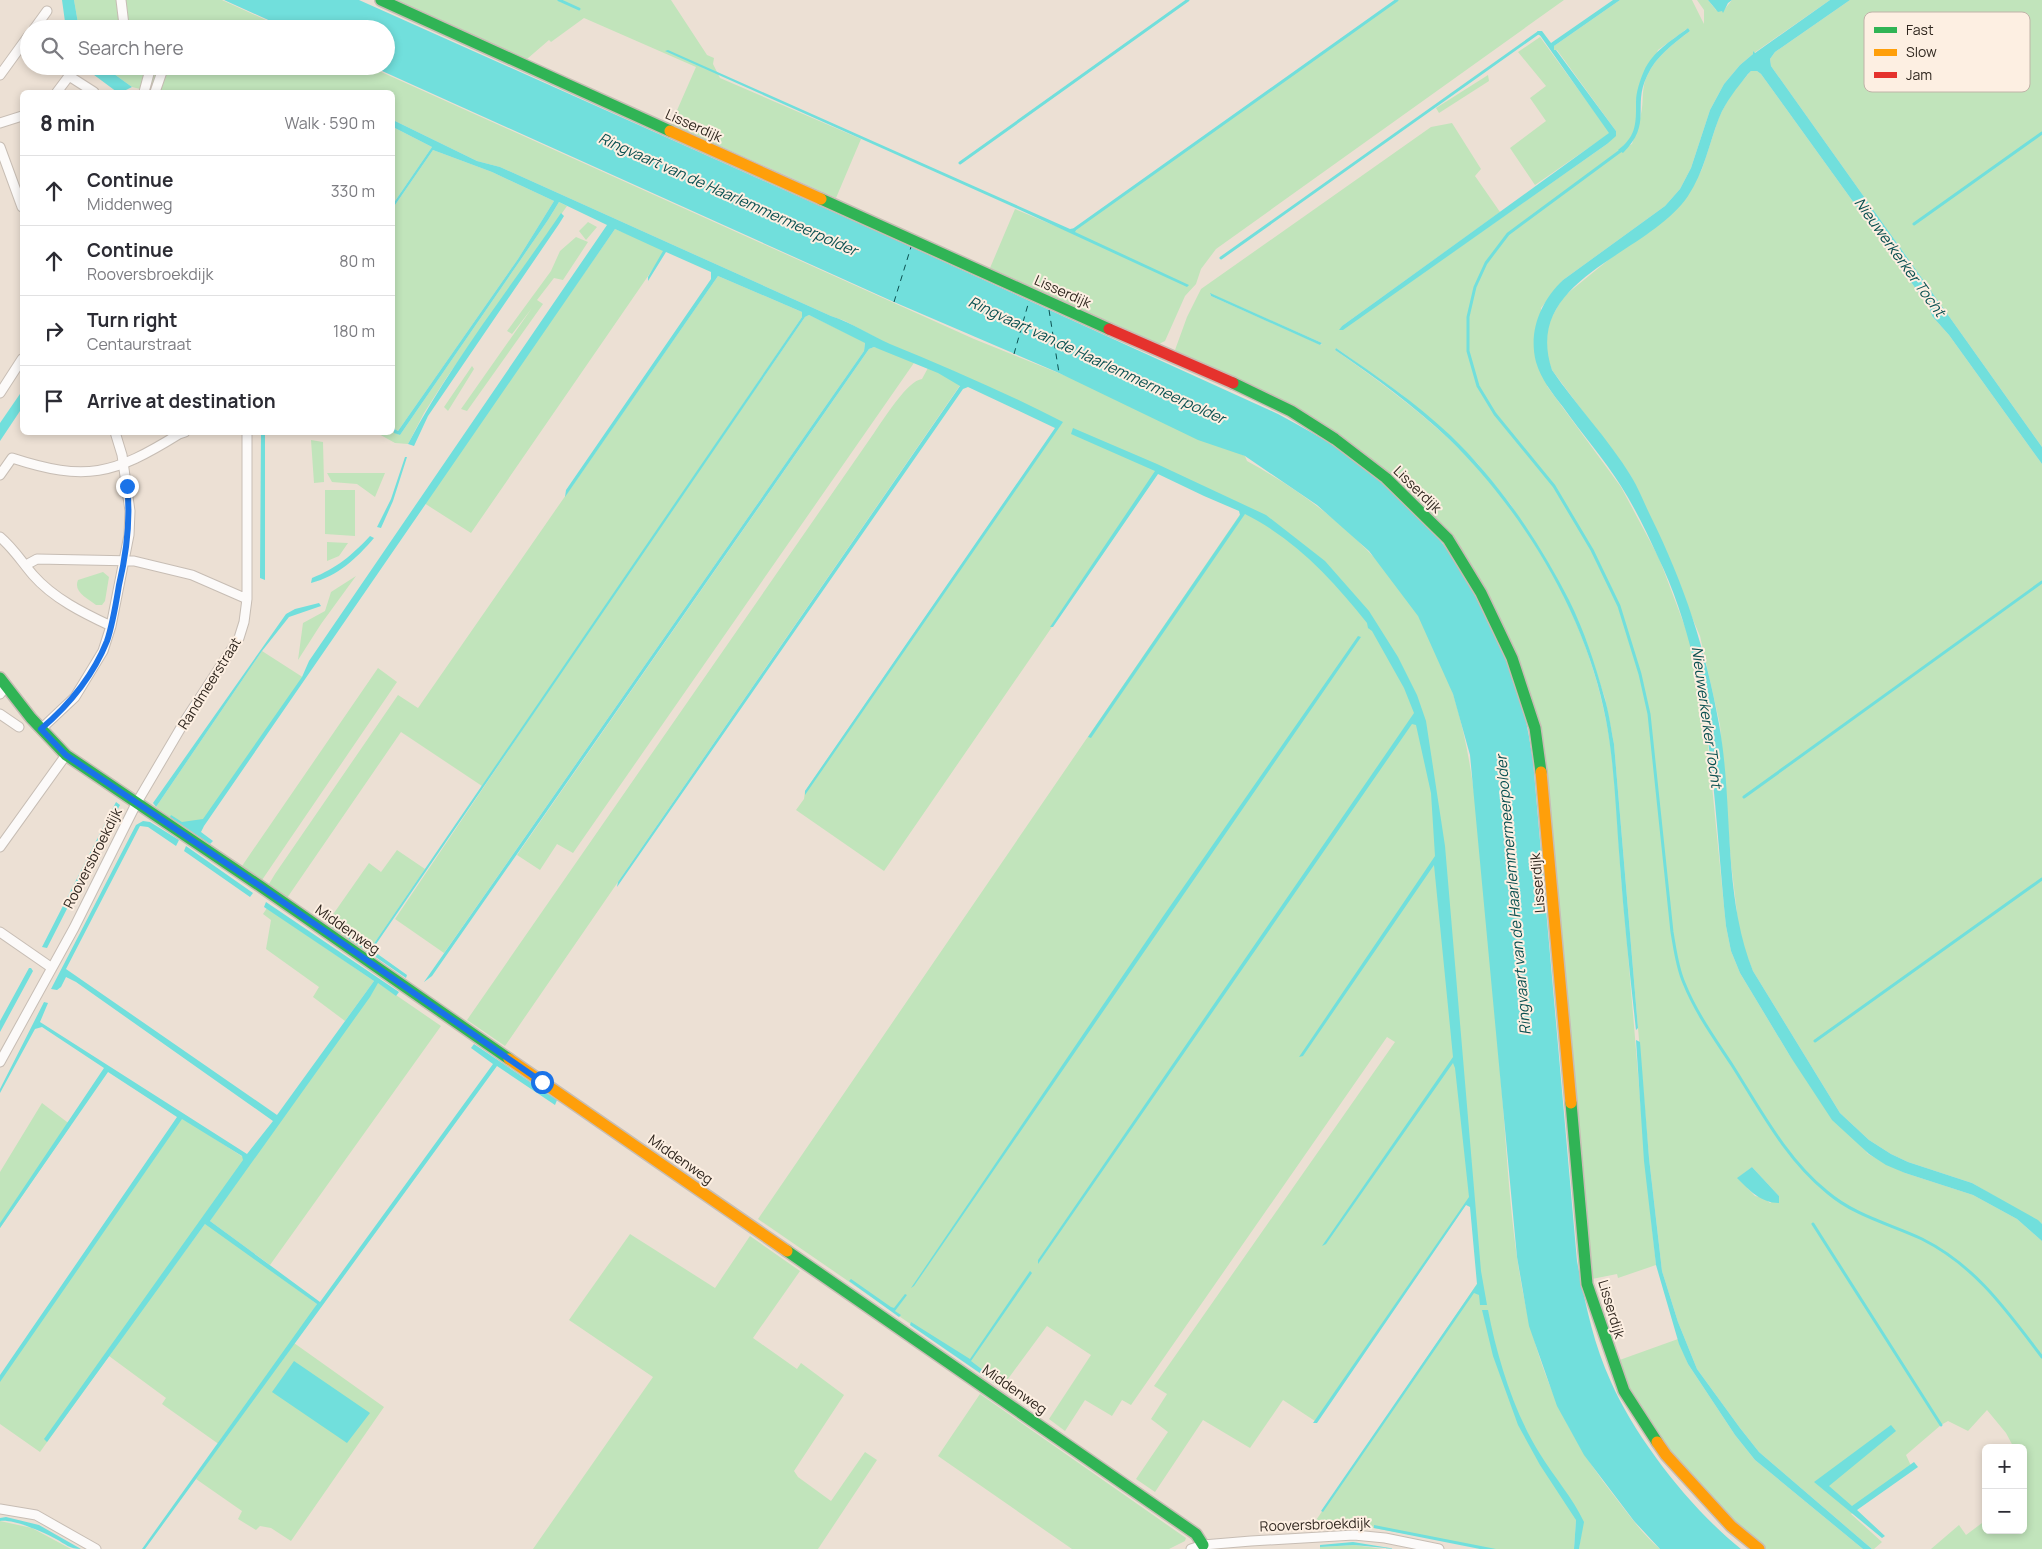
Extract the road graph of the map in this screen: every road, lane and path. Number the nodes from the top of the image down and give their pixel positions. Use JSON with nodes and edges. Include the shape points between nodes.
{"nodes":[{"id":1,"x":121,"y":0,"type":"edge"},
{"id":2,"x":381,"y":0,"type":"edge"},
{"id":3,"x":47,"y":11,"type":"dead end"},
{"id":4,"x":40,"y":20,"type":"edge"},
{"id":5,"x":123,"y":20,"type":"edge"},
{"id":6,"x":20,"y":48,"type":"edge"},
{"id":7,"x":0,"y":75,"type":"edge"},
{"id":8,"x":149,"y":75,"type":"edge"},
{"id":9,"x":161,"y":75,"type":"edge"},
{"id":10,"x":58,"y":90,"type":"edge"},
{"id":11,"x":91,"y":90,"type":"edge"},
{"id":12,"x":145,"y":90,"type":"edge"},
{"id":13,"x":156,"y":90,"type":"edge"},
{"id":14,"x":20,"y":117,"type":"edge"},
{"id":15,"x":0,"y":123,"type":"edge"},
{"id":16,"x":0,"y":148,"type":"edge"},
{"id":17,"x":20,"y":202,"type":"edge"},
{"id":18,"x":20,"y":361,"type":"edge"},
{"id":19,"x":0,"y":392,"type":"edge"},
{"id":20,"x":115,"y":435,"type":"edge"},
{"id":21,"x":179,"y":435,"type":"edge"},
{"id":22,"x":247,"y":435,"type":"edge"},
{"id":23,"x":123,"y":465,"type":"junction"},
{"id":24,"x":0,"y":475,"type":"edge"},
{"id":25,"x":0,"y":536,"type":"edge"},
{"id":26,"x":124,"y":560,"type":"junction"},
{"id":27,"x":26,"y":565,"type":"junction"},
{"id":28,"x":247,"y":599,"type":"junction"},
{"id":29,"x":111,"y":626,"type":"junction"},
{"id":30,"x":2,"y":686,"type":"edge"},
{"id":31,"x":0,"y":714,"type":"edge"},
{"id":32,"x":19,"y":727,"type":"dead end"},
{"id":33,"x":41,"y":729,"type":"junction"},
{"id":34,"x":66,"y":755,"type":"junction"},
{"id":35,"x":136,"y":804,"type":"junction"},
{"id":36,"x":0,"y":847,"type":"edge"},
{"id":37,"x":0,"y":932,"type":"edge"},
{"id":38,"x":52,"y":968,"type":"junction"},
{"id":39,"x":0,"y":1062,"type":"edge"},
{"id":40,"x":0,"y":1509,"type":"edge"},
{"id":41,"x":1203,"y":1545,"type":"junction"},
{"id":42,"x":96,"y":1549,"type":"edge"},
{"id":43,"x":1191,"y":1549,"type":"edge"},
{"id":44,"x":1439,"y":1549,"type":"edge"},
{"id":45,"x":1759,"y":1549,"type":"edge"}],
"edges":[{"from":1,"to":5,"type":"street"},
{"from":2,"to":45,"type":"street","name":"Lisserdijk","via":[[1291,410],[1386,478],[1448,539],[1481,593],[1512,658],[1535,728],[1544,793],[1587,1284],[1624,1391],[1666,1454],[1731,1526]]},
{"from":3,"to":4,"type":"street"},
{"from":6,"to":7,"type":"street"},
{"from":8,"to":12,"type":"street"},
{"from":9,"to":13,"type":"street"},
{"from":10,"to":11,"type":"street","via":[[69,76]]},
{"from":14,"to":15,"type":"street"},
{"from":16,"to":17,"type":"street"},
{"from":18,"to":19,"type":"street"},
{"from":20,"to":23,"type":"street"},
{"from":21,"to":23,"type":"street"},
{"from":22,"to":28,"type":"street","name":"Randmeerstraat"},
{"from":23,"to":24,"type":"street","via":[[72,472],[46,469],[12,458]]},
{"from":23,"to":26,"type":"street","via":[[130,511]]},
{"from":25,"to":27,"type":"street"},
{"from":26,"to":27,"type":"street","via":[[37,560]]},
{"from":26,"to":28,"type":"street","via":[[192,576]]},
{"from":26,"to":29,"type":"street"},
{"from":27,"to":29,"type":"street","via":[[44,586],[63,600]]},
{"from":28,"to":35,"type":"street","name":"Randmeerstraat","via":[[239,638]]},
{"from":29,"to":33,"type":"street","via":[[102,651],[74,697]]},
{"from":30,"to":33,"type":"street","name":"Rooversbroekdijk"},
{"from":31,"to":32,"type":"street"},
{"from":33,"to":34,"type":"street","name":"Rooversbroekdijk"},
{"from":34,"to":35,"type":"street","name":"Rooversbroekdijk"},
{"from":34,"to":36,"type":"street"},
{"from":35,"to":38,"type":"street","name":"Rooversbroekdijk"},
{"from":35,"to":41,"type":"street","name":"Middenweg","via":[[260,886],[977,1381],[1196,1534]]},
{"from":37,"to":38,"type":"street"},
{"from":38,"to":39,"type":"street","name":"Rooversbroekdijk"},
{"from":40,"to":42,"type":"street","via":[[36,1515]]},
{"from":41,"to":43,"type":"street","name":"Rooversbroekdijk"},
{"from":41,"to":44,"type":"street","name":"Rooversbroekdijk","via":[[1354,1535]]}]}
